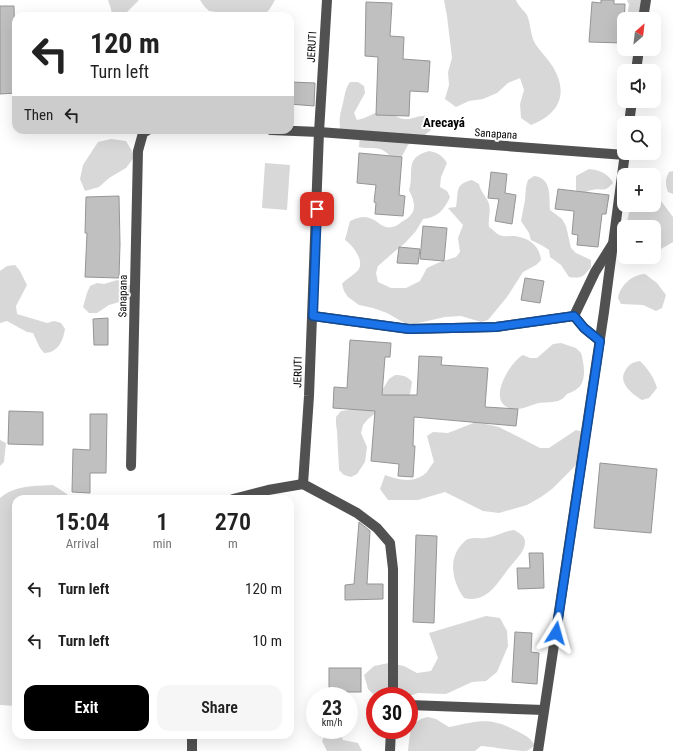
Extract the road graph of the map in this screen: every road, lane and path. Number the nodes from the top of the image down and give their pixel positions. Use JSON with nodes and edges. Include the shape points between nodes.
{"nodes":[{"id":1,"x":327,"y":0,"type":"edge"},
{"id":2,"x":646,"y":0,"type":"edge"},
{"id":3,"x":645,"y":12,"type":"edge"},
{"id":4,"x":294,"y":131,"type":"edge"},
{"id":5,"x":319,"y":132,"type":"junction"},
{"id":6,"x":143,"y":134,"type":"edge"},
{"id":7,"x":617,"y":153,"type":"edge"},
{"id":8,"x":624,"y":160,"type":"edge"},
{"id":9,"x":613,"y":244,"type":"junction"},
{"id":10,"x":313,"y":316,"type":"junction"},
{"id":11,"x":574,"y":316,"type":"junction"},
{"id":12,"x":600,"y":341,"type":"junction"},
{"id":13,"x":131,"y":466,"type":"dead end"},
{"id":14,"x":303,"y":484,"type":"junction"},
{"id":15,"x":249,"y":495,"type":"edge"},
{"id":16,"x":393,"y":687,"type":"edge"},
{"id":17,"x":418,"y":705,"type":"edge"},
{"id":18,"x":544,"y":710,"type":"junction"},
{"id":19,"x":192,"y":739,"type":"edge"},
{"id":20,"x":391,"y":739,"type":"edge"},
{"id":21,"x":192,"y":751,"type":"edge"},
{"id":22,"x":390,"y":751,"type":"edge"},
{"id":23,"x":538,"y":751,"type":"edge"}],
"edges":[{"from":1,"to":5,"type":"street","name":"JERUTI"},
{"from":2,"to":3,"type":"street"},
{"from":4,"to":5,"type":"street","name":"Sanapana"},
{"from":5,"to":7,"type":"street","name":"Sanapana"},
{"from":5,"to":10,"type":"street","name":"JERUTI"},
{"from":6,"to":13,"type":"street","name":"Sanapana","via":[[138,151]]},
{"from":8,"to":9,"type":"street"},
{"from":9,"to":11,"type":"street","via":[[594,272]]},
{"from":9,"to":12,"type":"street"},
{"from":10,"to":11,"type":"street","via":[[409,329],[496,327]]},
{"from":10,"to":14,"type":"street","name":"JERUTI"},
{"from":11,"to":12,"type":"street"},
{"from":12,"to":18,"type":"street"},
{"from":14,"to":15,"type":"street"},
{"from":14,"to":16,"type":"street","via":[[357,513],[377,528],[390,543],[393,569]]},
{"from":17,"to":18,"type":"street"},
{"from":18,"to":23,"type":"street"},
{"from":19,"to":21,"type":"street"},
{"from":20,"to":22,"type":"street"}]}
